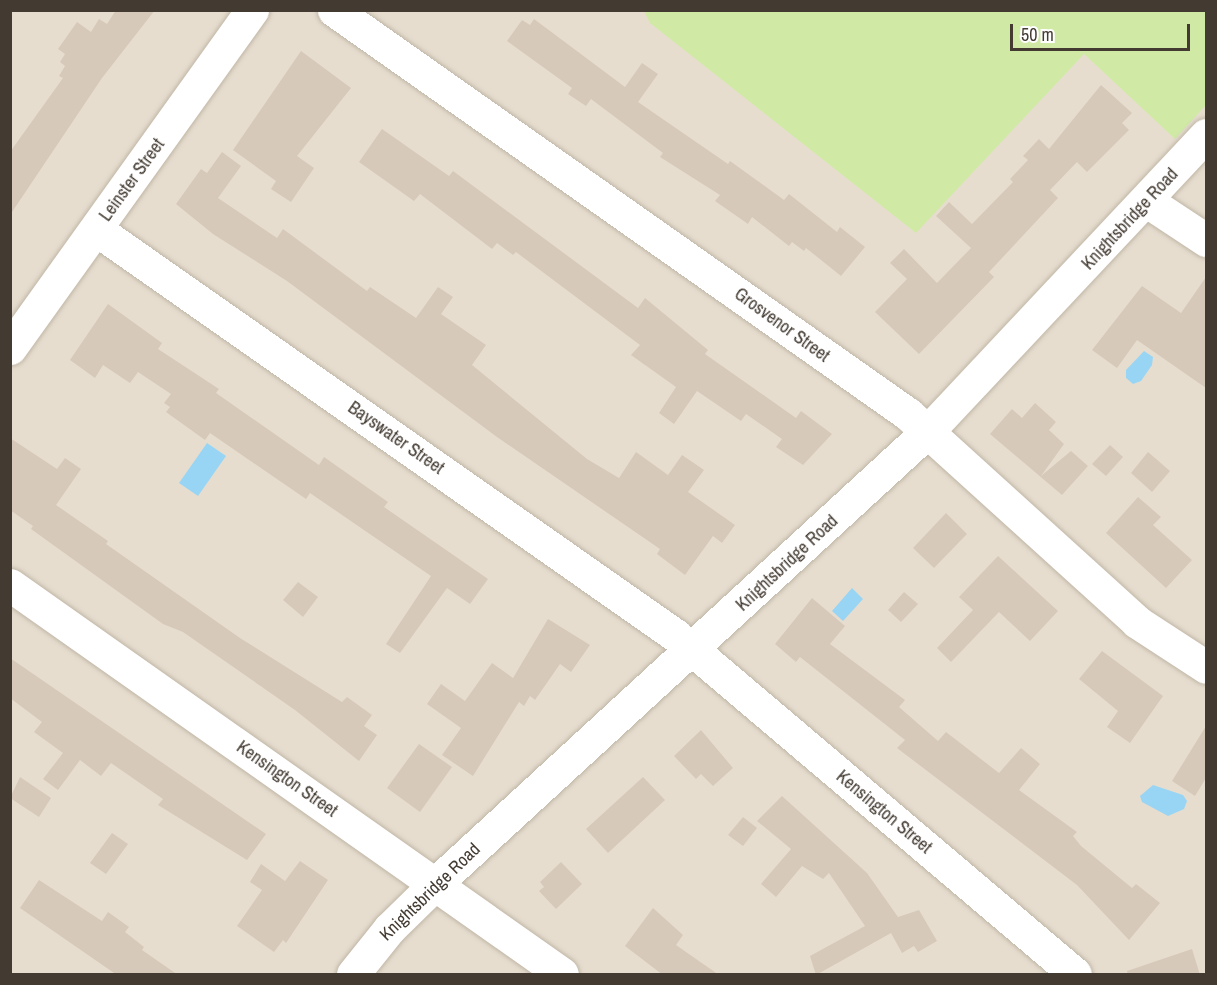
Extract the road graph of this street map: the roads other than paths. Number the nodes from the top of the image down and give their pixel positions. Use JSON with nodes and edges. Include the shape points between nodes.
{"nodes":[{"id":1,"x":252,"y":10,"type":"edge"},
{"id":2,"x":334,"y":10,"type":"edge"},
{"id":3,"x":1206,"y":135,"type":"edge"},
{"id":4,"x":1148,"y":201,"type":"junction"},
{"id":5,"x":97,"y":230,"type":"junction"},
{"id":6,"x":1206,"y":240,"type":"edge"},
{"id":7,"x":10,"y":348,"type":"edge"},
{"id":8,"x":928,"y":431,"type":"junction"},
{"id":9,"x":10,"y":585,"type":"edge"},
{"id":10,"x":692,"y":650,"type":"junction"},
{"id":11,"x":1206,"y":668,"type":"edge"},
{"id":12,"x":435,"y":884,"type":"junction"},
{"id":13,"x":352,"y":975,"type":"edge"},
{"id":14,"x":562,"y":975,"type":"edge"},
{"id":15,"x":1075,"y":975,"type":"edge"}],
"edges":[{"from":1,"to":5,"type":"street","name":"Leinster Street"},
{"from":2,"to":8,"type":"street","name":"Grosvenor Street","via":[[674,247]]},
{"from":3,"to":4,"type":"street","name":"Knightsbridge Road"},
{"from":4,"to":6,"type":"street"},
{"from":4,"to":8,"type":"street","name":"Knightsbridge Road"},
{"from":5,"to":7,"type":"street","name":"Leinster Street"},
{"from":5,"to":10,"type":"street","name":"Bayswater Street"},
{"from":8,"to":10,"type":"street","name":"Knightsbridge Road"},
{"from":8,"to":11,"type":"street","name":"Grosvenor Street","via":[[1137,622]]},
{"from":9,"to":12,"type":"street","name":"Kensington Street"},
{"from":10,"to":12,"type":"street","name":"Knightsbridge Road"},
{"from":10,"to":15,"type":"street","name":"Kensington Street"},
{"from":12,"to":13,"type":"street","name":"Knightsbridge Road","via":[[389,929]]},
{"from":12,"to":14,"type":"street","name":"Kensington Street"}]}
